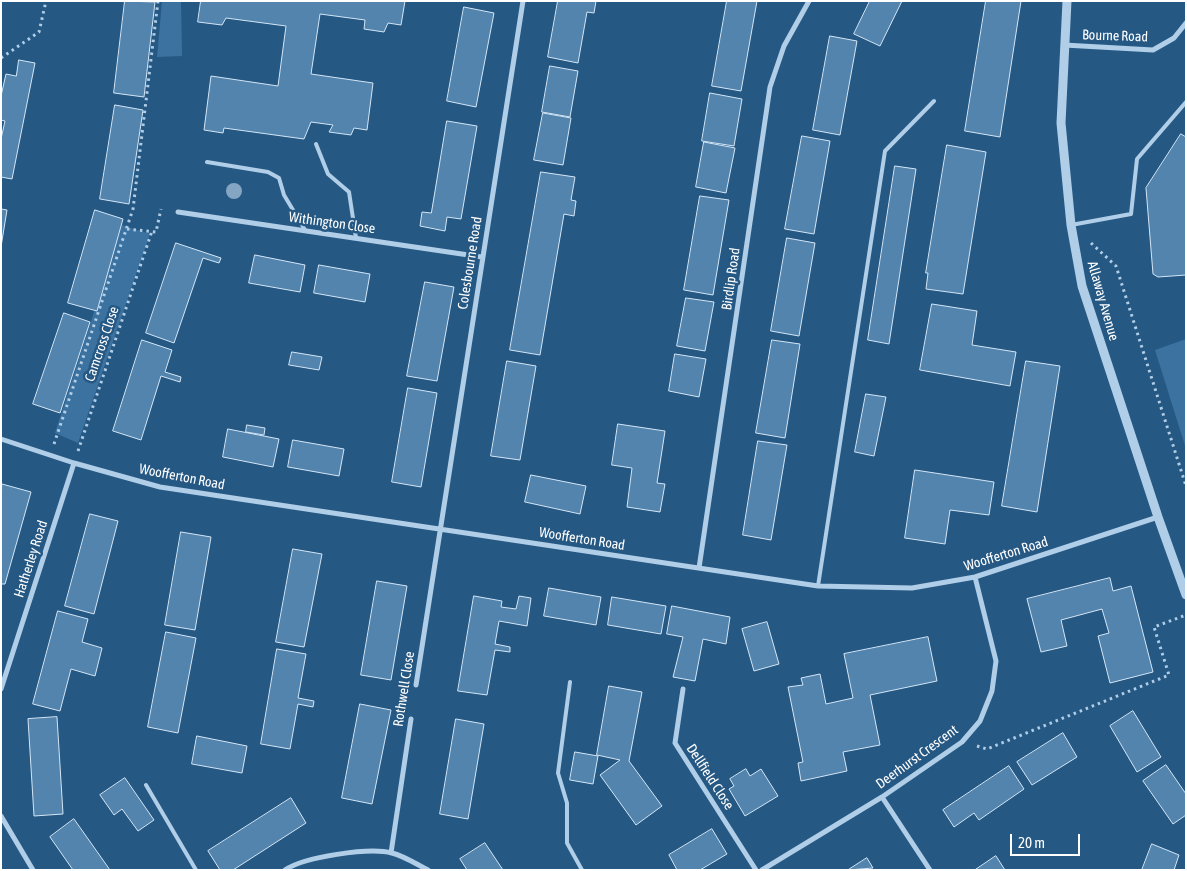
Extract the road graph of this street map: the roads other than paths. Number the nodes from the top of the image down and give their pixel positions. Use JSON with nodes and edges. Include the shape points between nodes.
{"nodes":[{"id":1,"x":523,"y":1,"type":"edge"},
{"id":2,"x":809,"y":1,"type":"edge"},
{"id":3,"x":1067,"y":1,"type":"edge"},
{"id":4,"x":1186,"y":23,"type":"edge"},
{"id":5,"x":1064,"y":45,"type":"junction"},
{"id":6,"x":934,"y":101,"type":"dead end"},
{"id":7,"x":1186,"y":102,"type":"edge"},
{"id":8,"x":316,"y":144,"type":"dead end"},
{"id":9,"x":207,"y":162,"type":"dead end"},
{"id":10,"x":178,"y":212,"type":"dead end"},
{"id":11,"x":1071,"y":225,"type":"junction"},
{"id":12,"x":305,"y":230,"type":"junction"},
{"id":13,"x":356,"y":238,"type":"junction"},
{"id":14,"x":482,"y":256,"type":"junction"},
{"id":15,"x":1,"y":439,"type":"edge"},
{"id":16,"x":74,"y":464,"type":"junction"},
{"id":17,"x":1158,"y":517,"type":"junction"},
{"id":18,"x":440,"y":529,"type":"junction"},
{"id":19,"x":699,"y":568,"type":"junction"},
{"id":20,"x":975,"y":577,"type":"junction"},
{"id":21,"x":818,"y":586,"type":"junction"},
{"id":22,"x":1186,"y":595,"type":"edge"},
{"id":23,"x":570,"y":682,"type":"dead end"},
{"id":24,"x":416,"y":685,"type":"dead end"},
{"id":25,"x":1,"y":689,"type":"edge"},
{"id":26,"x":683,"y":689,"type":"dead end"},
{"id":27,"x":411,"y":719,"type":"dead end"},
{"id":28,"x":146,"y":785,"type":"dead end"},
{"id":29,"x":882,"y":797,"type":"junction"},
{"id":30,"x":1,"y":816,"type":"edge"},
{"id":31,"x":391,"y":853,"type":"junction"},
{"id":32,"x":33,"y":870,"type":"edge"},
{"id":33,"x":196,"y":870,"type":"edge"},
{"id":34,"x":285,"y":870,"type":"edge"},
{"id":35,"x":428,"y":870,"type":"edge"},
{"id":36,"x":582,"y":870,"type":"edge"},
{"id":37,"x":756,"y":870,"type":"edge"},
{"id":38,"x":762,"y":870,"type":"edge"},
{"id":39,"x":930,"y":870,"type":"edge"}],
"edges":[{"from":1,"to":14,"type":"street","name":"Colesbourne Road"},
{"from":2,"to":19,"type":"street","name":"Birdlip Road","via":[[784,46],[770,88]]},
{"from":3,"to":5,"type":"street","name":"Allaway Avenue"},
{"from":4,"to":5,"type":"street","name":"Bourne Road","via":[[1174,38],[1152,50]]},
{"from":5,"to":11,"type":"street","name":"Allaway Avenue","via":[[1062,123]]},
{"from":6,"to":21,"type":"lane","via":[[885,151]]},
{"from":7,"to":11,"type":"lane","via":[[1137,159],[1131,214]]},
{"from":8,"to":13,"type":"lane","via":[[328,174],[349,192]]},
{"from":9,"to":12,"type":"lane","via":[[268,172],[279,178],[284,195]]},
{"from":10,"to":12,"type":"street","name":"Withington Close"},
{"from":11,"to":17,"type":"street","name":"Allaway Avenue","via":[[1082,286]]},
{"from":12,"to":13,"type":"street","name":"Withington Close"},
{"from":13,"to":14,"type":"street","name":"Withington Close"},
{"from":14,"to":18,"type":"street","name":"Colesbourne Road"},
{"from":15,"to":16,"type":"street","name":"Woofferton Road"},
{"from":16,"to":18,"type":"street","name":"Woofferton Road","via":[[160,487]]},
{"from":16,"to":25,"type":"street","name":"Hatherley Road"},
{"from":17,"to":20,"type":"street","name":"Woofferton Road"},
{"from":17,"to":22,"type":"street","name":"Allaway Avenue"},
{"from":18,"to":19,"type":"street","name":"Woofferton Road"},
{"from":18,"to":24,"type":"street","name":"Rothwell Close"},
{"from":19,"to":21,"type":"street","name":"Woofferton Road"},
{"from":20,"to":21,"type":"street","name":"Woofferton Road","via":[[912,588]]},
{"from":20,"to":29,"type":"street","name":"Deerhurst Crescent","via":[[996,661],[992,691],[980,720],[962,742]]},
{"from":23,"to":36,"type":"lane","via":[[558,772],[567,803],[567,843]]},
{"from":26,"to":37,"type":"street","name":"Dellfield Close","via":[[675,744]]},
{"from":27,"to":31,"type":"street","name":"Rothwell Close"},
{"from":28,"to":33,"type":"lane"},
{"from":29,"to":38,"type":"street","name":"Deerhurst Crescent"},
{"from":29,"to":39,"type":"street"},
{"from":30,"to":32,"type":"street"},
{"from":31,"to":34,"type":"street","via":[[342,853],[294,864]]},
{"from":31,"to":35,"type":"street"}]}
